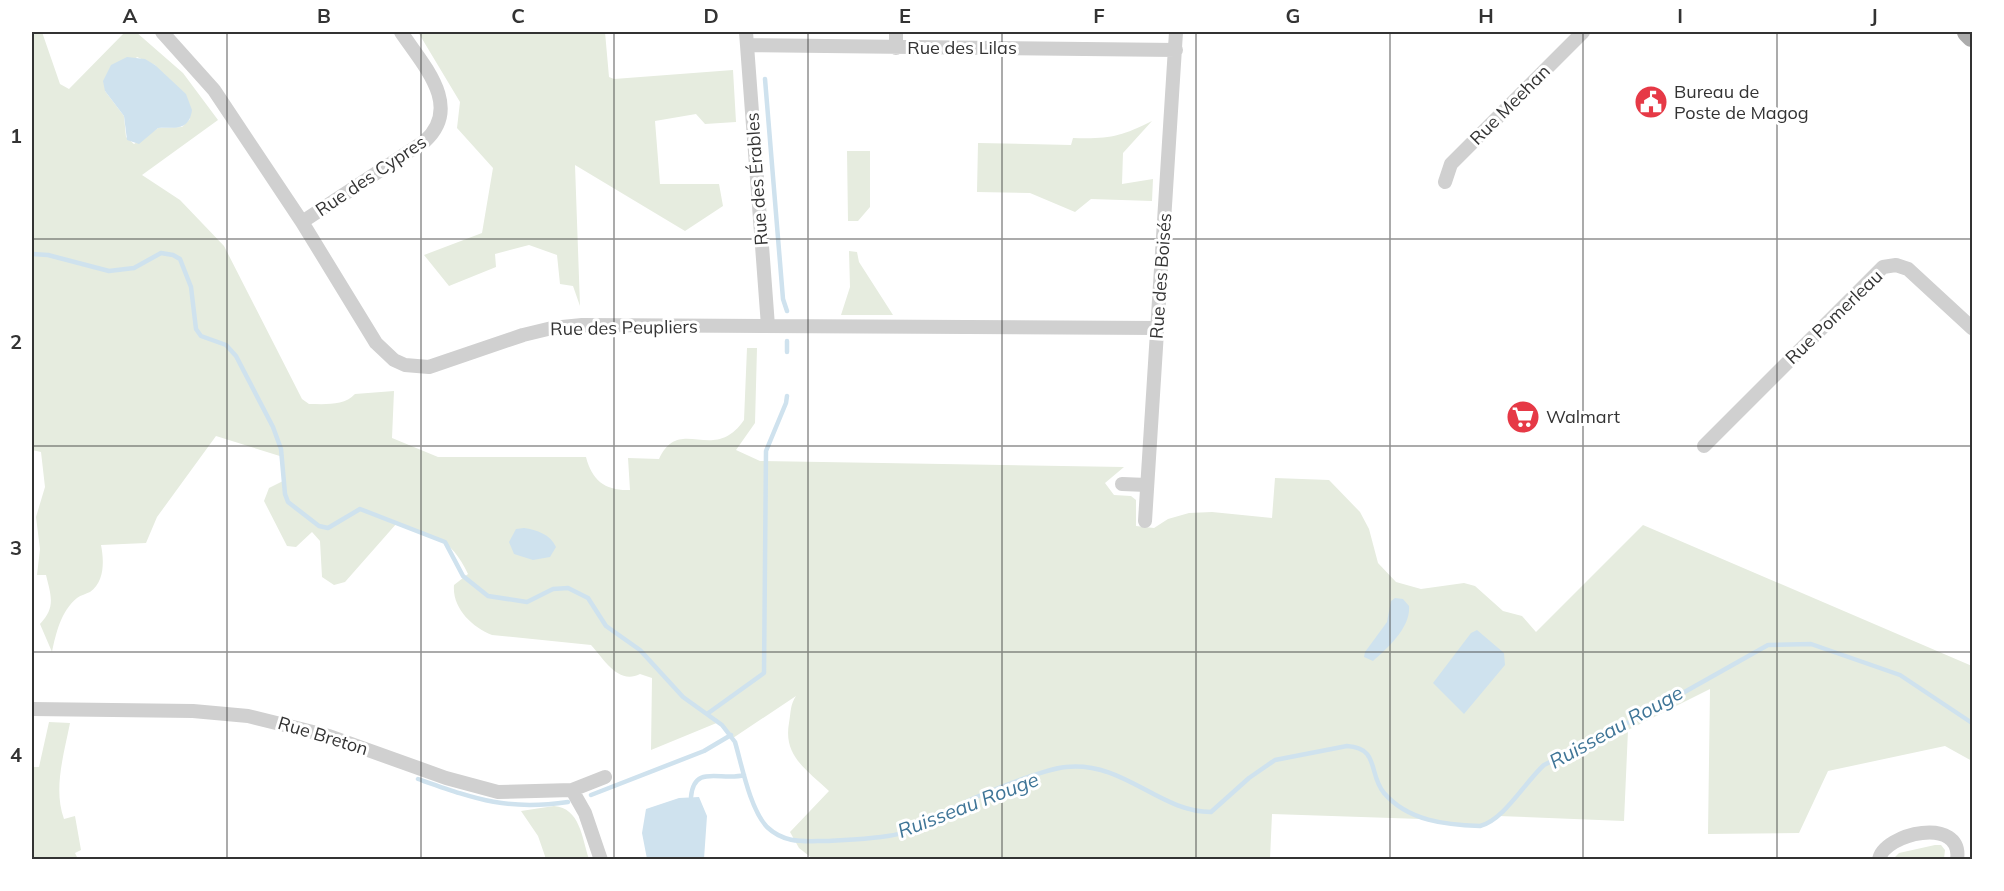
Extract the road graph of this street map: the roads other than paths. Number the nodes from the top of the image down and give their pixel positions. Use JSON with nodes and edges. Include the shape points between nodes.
{"nodes":[{"id":1,"x":162,"y":32,"type":"edge"},
{"id":2,"x":401,"y":32,"type":"edge"},
{"id":3,"x":896,"y":32,"type":"edge"},
{"id":4,"x":1176,"y":32,"type":"edge"},
{"id":5,"x":1583,"y":32,"type":"edge"},
{"id":6,"x":1968,"y":32,"type":"edge"},
{"id":7,"x":1972,"y":36,"type":"edge"},
{"id":8,"x":747,"y":38,"type":"edge"},
{"id":9,"x":896,"y":48,"type":"junction"},
{"id":10,"x":1176,"y":50,"type":"junction"},
{"id":11,"x":1445,"y":182,"type":"dead end"},
{"id":12,"x":302,"y":222,"type":"junction"},
{"id":13,"x":768,"y":326,"type":"junction"},
{"id":14,"x":1158,"y":328,"type":"junction"},
{"id":15,"x":1972,"y":328,"type":"edge"},
{"id":16,"x":1704,"y":446,"type":"dead end"},
{"id":17,"x":1122,"y":484,"type":"dead end"},
{"id":18,"x":1147,"y":485,"type":"junction"},
{"id":19,"x":1145,"y":521,"type":"dead end"},
{"id":20,"x":32,"y":709,"type":"edge"},
{"id":21,"x":605,"y":777,"type":"dead end"},
{"id":22,"x":572,"y":790,"type":"junction"},
{"id":23,"x":601,"y":860,"type":"edge"},
{"id":24,"x":1879,"y":860,"type":"edge"},
{"id":25,"x":1957,"y":860,"type":"edge"}],
"edges":[{"from":1,"to":12,"type":"street","name":"Rue des Peupliers","via":[[214,90]]},
{"from":2,"to":12,"type":"street","name":"Rue des Cypres","via":[[441,96],[438,126],[425,141]]},
{"from":3,"to":9,"type":"street"},
{"from":4,"to":10,"type":"street","name":"Rue des Boisés"},
{"from":5,"to":11,"type":"street","name":"Rue Meehan","via":[[1451,164]]},
{"from":6,"to":7,"type":"main road"},
{"from":8,"to":9,"type":"street","name":"Rue des Lilas"},
{"from":8,"to":13,"type":"street","name":"Rue des Érables"},
{"from":9,"to":10,"type":"street","name":"Rue des Lilas"},
{"from":10,"to":14,"type":"street","name":"Rue des Boisés"},
{"from":12,"to":13,"type":"street","name":"Rue des Peupliers","via":[[376,343],[405,365],[429,367],[523,334],[567,326]]},
{"from":13,"to":14,"type":"street","name":"Rue des Peupliers"},
{"from":14,"to":18,"type":"street","name":"Rue des Boisés"},
{"from":15,"to":16,"type":"street","name":"Rue Pomerleau","via":[[1908,269],[1896,265],[1883,267]]},
{"from":17,"to":18,"type":"street"},
{"from":18,"to":19,"type":"street","name":"Rue des Boisés"},
{"from":20,"to":22,"type":"street","name":"Rue Breton","via":[[162,710],[248,716],[329,735],[481,789],[513,793]]},
{"from":21,"to":22,"type":"street","name":"Rue Breton"},
{"from":22,"to":23,"type":"street","via":[[585,813]]},
{"from":24,"to":25,"type":"street","via":[[1886,846],[1899,840],[1939,833],[1957,844]]}]}
